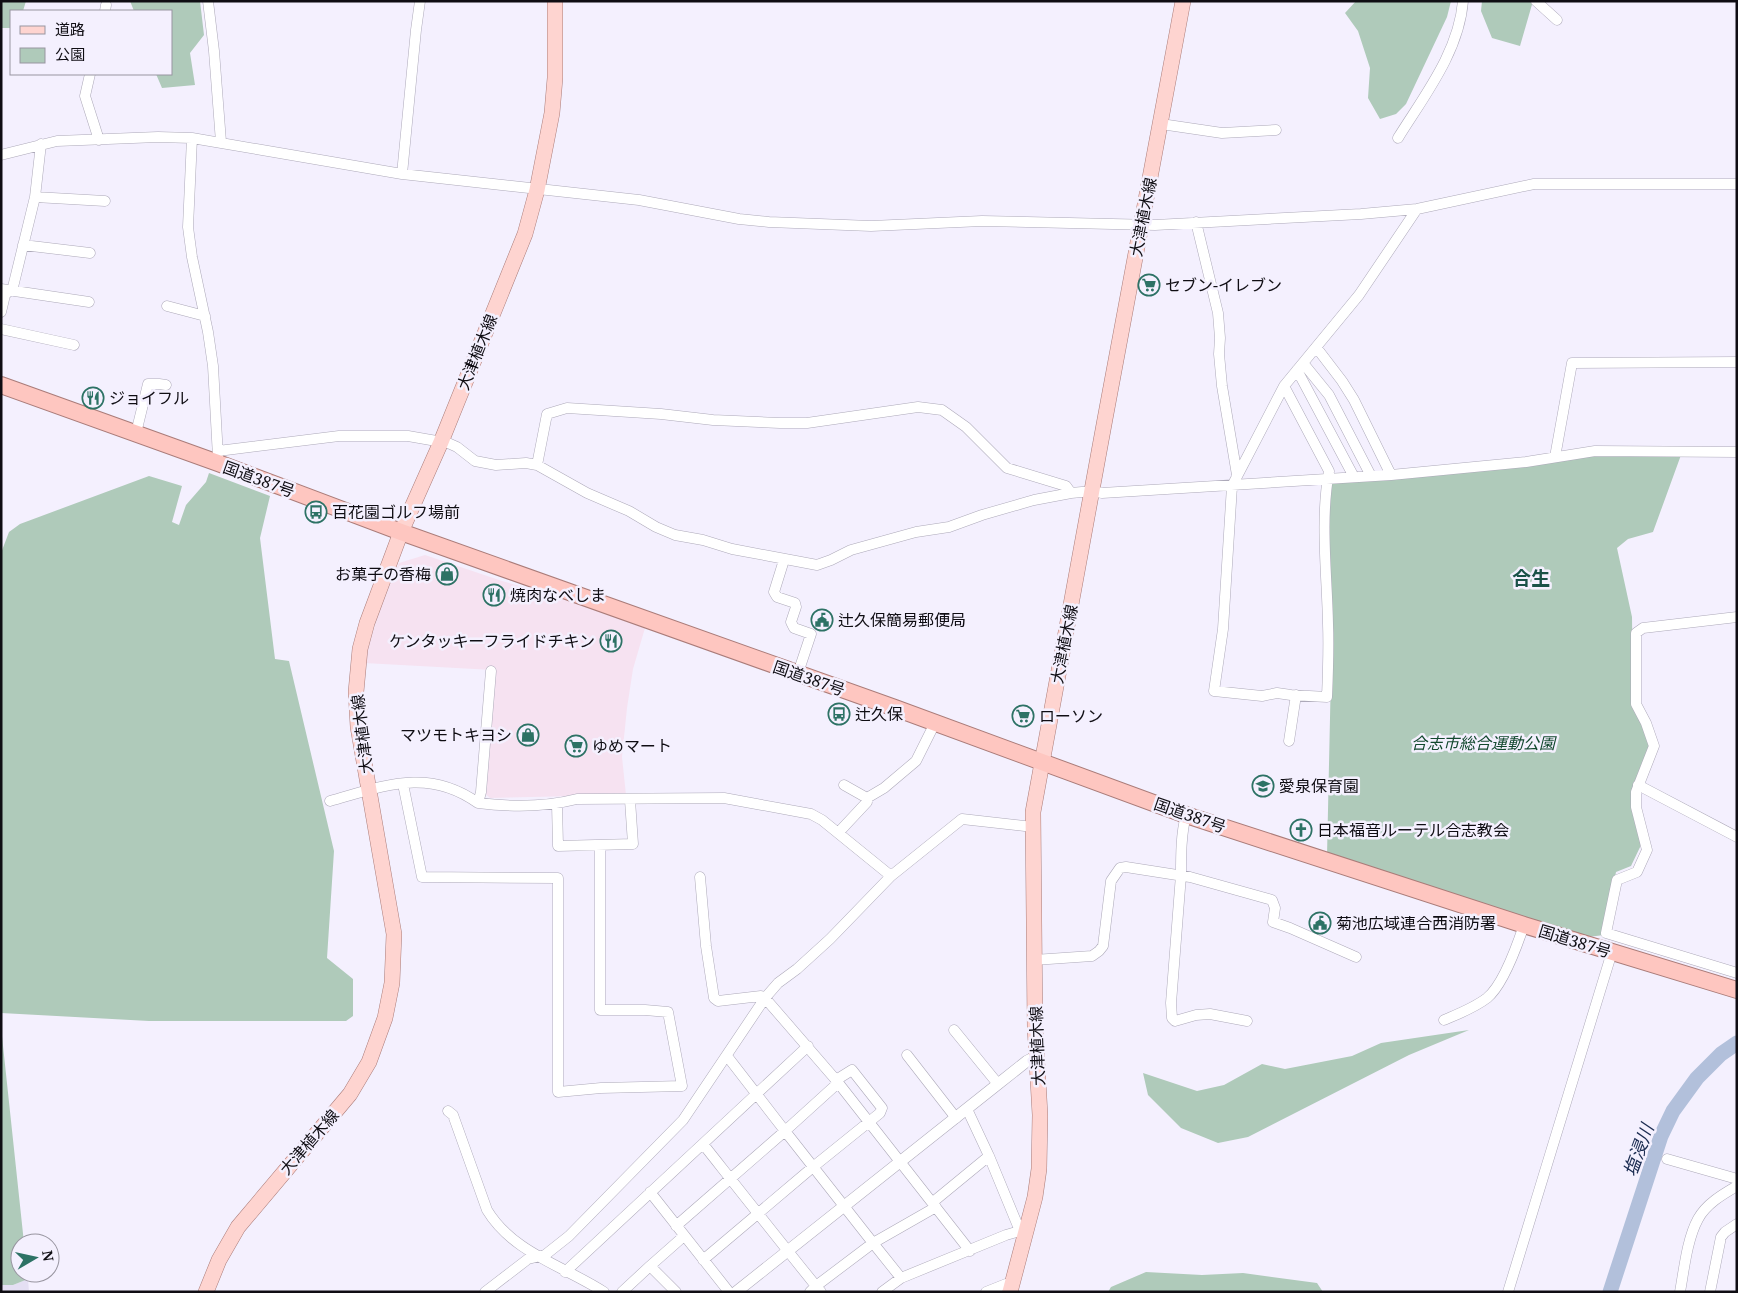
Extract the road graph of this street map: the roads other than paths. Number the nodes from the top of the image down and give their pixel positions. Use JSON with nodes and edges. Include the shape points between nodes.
{"nodes":[{"id":1,"x":208,"y":1,"type":"edge"},
{"id":2,"x":420,"y":1,"type":"edge"},
{"id":3,"x":555,"y":1,"type":"edge"},
{"id":4,"x":1183,"y":1,"type":"edge"},
{"id":5,"x":1463,"y":1,"type":"edge"},
{"id":6,"x":1536,"y":1,"type":"edge"},
{"id":7,"x":1557,"y":20,"type":"dead end"},
{"id":8,"x":90,"y":75,"type":"edge"},
{"id":9,"x":1161,"y":124,"type":"junction"},
{"id":10,"x":1276,"y":130,"type":"dead end"},
{"id":11,"x":192,"y":138,"type":"junction"},
{"id":12,"x":1398,"y":138,"type":"dead end"},
{"id":13,"x":99,"y":140,"type":"junction"},
{"id":14,"x":221,"y":142,"type":"junction"},
{"id":15,"x":41,"y":144,"type":"junction"},
{"id":16,"x":1,"y":155,"type":"edge"},
{"id":17,"x":402,"y":174,"type":"junction"},
{"id":18,"x":1737,"y":184,"type":"edge"},
{"id":19,"x":537,"y":190,"type":"junction"},
{"id":20,"x":35,"y":197,"type":"junction"},
{"id":21,"x":105,"y":201,"type":"dead end"},
{"id":22,"x":1418,"y":209,"type":"junction"},
{"id":23,"x":1196,"y":222,"type":"junction"},
{"id":24,"x":1142,"y":224,"type":"junction"},
{"id":25,"x":23,"y":245,"type":"junction"},
{"id":26,"x":90,"y":253,"type":"dead end"},
{"id":27,"x":5,"y":290,"type":"edge"},
{"id":28,"x":89,"y":302,"type":"dead end"},
{"id":29,"x":167,"y":306,"type":"dead end"},
{"id":30,"x":1,"y":312,"type":"edge"},
{"id":31,"x":205,"y":316,"type":"junction"},
{"id":32,"x":1,"y":329,"type":"edge"},
{"id":33,"x":74,"y":345,"type":"dead end"},
{"id":34,"x":1316,"y":347,"type":"junction"},
{"id":35,"x":1737,"y":362,"type":"edge"},
{"id":36,"x":1300,"y":367,"type":"junction"},
{"id":37,"x":1,"y":385,"type":"edge"},
{"id":38,"x":166,"y":385,"type":"dead end"},
{"id":39,"x":1284,"y":386,"type":"junction"},
{"id":40,"x":136,"y":433,"type":"junction"},
{"id":41,"x":441,"y":442,"type":"junction"},
{"id":42,"x":1737,"y":452,"type":"edge"},
{"id":43,"x":1555,"y":456,"type":"junction"},
{"id":44,"x":218,"y":457,"type":"junction"},
{"id":45,"x":537,"y":465,"type":"junction"},
{"id":46,"x":1391,"y":474,"type":"junction"},
{"id":47,"x":1237,"y":475,"type":"junction"},
{"id":48,"x":1371,"y":476,"type":"junction"},
{"id":49,"x":1354,"y":478,"type":"junction"},
{"id":50,"x":1328,"y":480,"type":"junction"},
{"id":51,"x":1232,"y":486,"type":"junction"},
{"id":52,"x":1092,"y":491,"type":"junction"},
{"id":53,"x":1071,"y":493,"type":"junction"},
{"id":54,"x":401,"y":532,"type":"junction"},
{"id":55,"x":784,"y":560,"type":"junction"},
{"id":56,"x":1737,"y":617,"type":"edge"},
{"id":57,"x":491,"y":671,"type":"dead end"},
{"id":58,"x":798,"y":673,"type":"junction"},
{"id":59,"x":1294,"y":695,"type":"junction"},
{"id":60,"x":936,"y":723,"type":"junction"},
{"id":61,"x":1286,"y":740,"type":"dead end"},
{"id":62,"x":1042,"y":762,"type":"junction"},
{"id":63,"x":403,"y":784,"type":"junction"},
{"id":64,"x":844,"y":785,"type":"dead end"},
{"id":65,"x":1638,"y":785,"type":"junction"},
{"id":66,"x":369,"y":791,"type":"junction"},
{"id":67,"x":867,"y":798,"type":"junction"},
{"id":68,"x":630,"y":800,"type":"junction"},
{"id":69,"x":330,"y":801,"type":"dead end"},
{"id":70,"x":478,"y":803,"type":"junction"},
{"id":71,"x":557,"y":804,"type":"junction"},
{"id":72,"x":1186,"y":815,"type":"junction"},
{"id":73,"x":1033,"y":828,"type":"junction"},
{"id":74,"x":838,"y":833,"type":"junction"},
{"id":75,"x":1737,"y":836,"type":"edge"},
{"id":76,"x":600,"y":845,"type":"junction"},
{"id":77,"x":1181,"y":875,"type":"junction"},
{"id":78,"x":891,"y":876,"type":"junction"},
{"id":79,"x":700,"y":877,"type":"dead end"},
{"id":80,"x":1524,"y":925,"type":"junction"},
{"id":81,"x":1612,"y":952,"type":"junction"},
{"id":82,"x":1356,"y":957,"type":"dead end"},
{"id":83,"x":1034,"y":960,"type":"junction"},
{"id":84,"x":1737,"y":973,"type":"edge"},
{"id":85,"x":1737,"y":990,"type":"edge"},
{"id":86,"x":765,"y":998,"type":"junction"},
{"id":87,"x":1444,"y":1020,"type":"dead end"},
{"id":88,"x":1247,"y":1021,"type":"dead end"},
{"id":89,"x":954,"y":1030,"type":"dead end"},
{"id":90,"x":808,"y":1046,"type":"junction"},
{"id":91,"x":907,"y":1055,"type":"dead end"},
{"id":92,"x":727,"y":1056,"type":"junction"},
{"id":93,"x":1037,"y":1056,"type":"junction"},
{"id":94,"x":837,"y":1082,"type":"junction"},
{"id":95,"x":998,"y":1084,"type":"junction"},
{"id":96,"x":756,"y":1093,"type":"junction"},
{"id":97,"x":967,"y":1108,"type":"junction"},
{"id":98,"x":448,"y":1111,"type":"dead end"},
{"id":99,"x":956,"y":1118,"type":"junction"},
{"id":100,"x":868,"y":1122,"type":"junction"},
{"id":101,"x":785,"y":1130,"type":"junction"},
{"id":102,"x":704,"y":1144,"type":"junction"},
{"id":103,"x":990,"y":1156,"type":"junction"},
{"id":104,"x":1667,"y":1160,"type":"dead end"},
{"id":105,"x":901,"y":1162,"type":"junction"},
{"id":106,"x":813,"y":1167,"type":"junction"},
{"id":107,"x":730,"y":1179,"type":"junction"},
{"id":108,"x":1737,"y":1180,"type":"edge"},
{"id":109,"x":1737,"y":1186,"type":"edge"},
{"id":110,"x":650,"y":1192,"type":"junction"},
{"id":111,"x":934,"y":1204,"type":"junction"},
{"id":112,"x":844,"y":1207,"type":"junction"},
{"id":113,"x":758,"y":1214,"type":"junction"},
{"id":114,"x":1737,"y":1224,"type":"edge"},
{"id":115,"x":676,"y":1226,"type":"junction"},
{"id":116,"x":1023,"y":1230,"type":"junction"},
{"id":117,"x":684,"y":1236,"type":"junction"},
{"id":118,"x":873,"y":1243,"type":"junction"},
{"id":119,"x":970,"y":1251,"type":"junction"},
{"id":120,"x":788,"y":1252,"type":"junction"},
{"id":121,"x":537,"y":1257,"type":"junction"},
{"id":122,"x":703,"y":1260,"type":"junction"},
{"id":123,"x":650,"y":1266,"type":"junction"},
{"id":124,"x":565,"y":1272,"type":"junction"},
{"id":125,"x":901,"y":1278,"type":"junction"},
{"id":126,"x":1012,"y":1288,"type":"edge"},
{"id":127,"x":816,"y":1290,"type":"edge"},
{"id":128,"x":206,"y":1292,"type":"edge"},
{"id":129,"x":485,"y":1292,"type":"edge"},
{"id":130,"x":604,"y":1292,"type":"edge"},
{"id":131,"x":622,"y":1292,"type":"edge"},
{"id":132,"x":676,"y":1292,"type":"edge"},
{"id":133,"x":728,"y":1292,"type":"edge"},
{"id":134,"x":736,"y":1292,"type":"edge"},
{"id":135,"x":882,"y":1292,"type":"edge"},
{"id":136,"x":986,"y":1292,"type":"edge"},
{"id":137,"x":1508,"y":1292,"type":"edge"},
{"id":138,"x":1680,"y":1292,"type":"edge"},
{"id":139,"x":1710,"y":1292,"type":"edge"}],
"edges":[{"from":1,"to":14,"type":"street"},
{"from":2,"to":17,"type":"street"},
{"from":3,"to":19,"type":"main road","name":"大津植木線","via":[[552,113]]},
{"from":4,"to":9,"type":"main road","name":"大津植木線"},
{"from":5,"to":12,"type":"street","via":[[1458,30],[1448,54]]},
{"from":6,"to":7,"type":"street"},
{"from":8,"to":13,"type":"street","via":[[84,96]]},
{"from":9,"to":10,"type":"street","via":[[1222,133]]},
{"from":9,"to":24,"type":"main road","name":"大津植木線"},
{"from":11,"to":13,"type":"street","via":[[158,136]]},
{"from":11,"to":14,"type":"street"},
{"from":11,"to":31,"type":"street","via":[[188,227]]},
{"from":13,"to":15,"type":"street"},
{"from":14,"to":17,"type":"street"},
{"from":15,"to":16,"type":"street"},
{"from":15,"to":20,"type":"street"},
{"from":17,"to":19,"type":"street"},
{"from":18,"to":22,"type":"street","via":[[1534,184]]},
{"from":19,"to":24,"type":"street","via":[[639,200],[769,222],[871,226],[982,221]]},
{"from":19,"to":41,"type":"main road","name":"大津植木線","via":[[522,242]]},
{"from":20,"to":21,"type":"street"},
{"from":20,"to":25,"type":"street"},
{"from":22,"to":23,"type":"street"},
{"from":22,"to":34,"type":"street","via":[[1359,295]]},
{"from":23,"to":24,"type":"street"},
{"from":23,"to":47,"type":"street","via":[[1218,313],[1218,354]]},
{"from":24,"to":52,"type":"main road","name":"大津植木線"},
{"from":25,"to":26,"type":"street"},
{"from":25,"to":27,"type":"street","via":[[13,287]]},
{"from":27,"to":28,"type":"street"},
{"from":27,"to":30,"type":"street"},
{"from":29,"to":31,"type":"street"},
{"from":31,"to":44,"type":"street","via":[[213,366]]},
{"from":32,"to":33,"type":"street"},
{"from":34,"to":36,"type":"street"},
{"from":34,"to":46,"type":"street","via":[[1354,400]]},
{"from":35,"to":43,"type":"street","via":[[1572,363]]},
{"from":36,"to":39,"type":"street"},
{"from":36,"to":48,"type":"street","via":[[1330,395]]},
{"from":36,"to":49,"type":"street"},
{"from":37,"to":40,"type":"highway","name":"国道387号"},
{"from":38,"to":40,"type":"street","via":[[148,384]]},
{"from":39,"to":47,"type":"street"},
{"from":39,"to":50,"type":"street","via":[[1329,471]]},
{"from":40,"to":44,"type":"highway","name":"国道387号"},
{"from":41,"to":44,"type":"street","via":[[408,436],[339,436]]},
{"from":41,"to":45,"type":"street","via":[[457,447],[475,461],[496,465]]},
{"from":41,"to":54,"type":"main road","name":"大津植木線"},
{"from":42,"to":43,"type":"street","via":[[1595,451]]},
{"from":43,"to":46,"type":"street","via":[[1526,462]]},
{"from":44,"to":54,"type":"highway","name":"国道387号"},
{"from":45,"to":53,"type":"street","via":[[547,414],[567,408],[713,420],[807,423],[918,407],[942,410],[966,427],[1007,468],[1066,486]]},
{"from":45,"to":55,"type":"street","via":[[675,535]]},
{"from":46,"to":48,"type":"street"},
{"from":47,"to":51,"type":"street"},
{"from":48,"to":49,"type":"street"},
{"from":49,"to":50,"type":"street"},
{"from":50,"to":51,"type":"street"},
{"from":50,"to":59,"type":"street","via":[[1325,545],[1327,698]]},
{"from":51,"to":52,"type":"street"},
{"from":51,"to":59,"type":"street","via":[[1223,629],[1214,691],[1262,696],[1277,692]]},
{"from":52,"to":53,"type":"street"},
{"from":52,"to":62,"type":"main road","name":"大津植木線"},
{"from":53,"to":55,"type":"street","via":[[1034,500],[949,527],[916,532],[851,550],[817,565]]},
{"from":54,"to":58,"type":"highway","name":"国道387号"},
{"from":54,"to":66,"type":"main road","name":"大津植木線","via":[[367,623],[358,662],[357,717]]},
{"from":55,"to":58,"type":"street","via":[[774,592],[777,597],[795,603],[791,622],[794,628],[811,634]]},
{"from":56,"to":65,"type":"street","via":[[1643,628],[1636,633],[1636,704],[1654,746]]},
{"from":57,"to":70,"type":"street"},
{"from":58,"to":60,"type":"highway","name":"国道387号"},
{"from":59,"to":61,"type":"street"},
{"from":60,"to":62,"type":"highway","name":"国道387号"},
{"from":60,"to":67,"type":"street","via":[[916,761]]},
{"from":62,"to":72,"type":"highway","name":"国道387号"},
{"from":62,"to":73,"type":"main road","name":"大津植木線"},
{"from":63,"to":66,"type":"street"},
{"from":63,"to":70,"type":"street","via":[[440,784],[464,792]]},
{"from":63,"to":76,"type":"street","via":[[422,877],[558,878],[558,1092],[682,1086],[668,1012],[600,1010]]},
{"from":64,"to":67,"type":"street"},
{"from":65,"to":75,"type":"street"},
{"from":65,"to":84,"type":"street","via":[[1636,807],[1647,850],[1637,872],[1618,880],[1606,933]]},
{"from":66,"to":69,"type":"street"},
{"from":66,"to":128,"type":"main road","name":"大津植木線","via":[[394,934],[392,983],[380,1034],[369,1062],[350,1094],[238,1227]]},
{"from":67,"to":74,"type":"street","via":[[867,802]]},
{"from":68,"to":71,"type":"street","via":[[577,799]]},
{"from":68,"to":74,"type":"street","via":[[724,798],[811,814]]},
{"from":68,"to":76,"type":"street","via":[[633,844]]},
{"from":70,"to":71,"type":"street"},
{"from":71,"to":76,"type":"street","via":[[558,846]]},
{"from":72,"to":77,"type":"street"},
{"from":72,"to":80,"type":"highway","name":"国道387号"},
{"from":73,"to":78,"type":"street","via":[[962,819]]},
{"from":73,"to":83,"type":"main road","name":"大津植木線"},
{"from":74,"to":78,"type":"street"},
{"from":77,"to":82,"type":"street","via":[[1272,900],[1275,908],[1273,922]]},
{"from":77,"to":83,"type":"street","via":[[1120,868],[1111,881],[1103,946],[1099,951],[1092,956]]},
{"from":77,"to":88,"type":"street","via":[[1172,1018],[1175,1021],[1210,1014]]},
{"from":78,"to":86,"type":"street","via":[[830,939]]},
{"from":79,"to":86,"type":"street","via":[[714,998]]},
{"from":80,"to":81,"type":"highway","name":"国道387号"},
{"from":80,"to":87,"type":"street","via":[[1496,989],[1486,999]]},
{"from":81,"to":85,"type":"highway","name":"国道387号"},
{"from":81,"to":137,"type":"street"},
{"from":83,"to":93,"type":"main road","name":"大津植木線"},
{"from":86,"to":90,"type":"street"},
{"from":86,"to":92,"type":"street"},
{"from":89,"to":95,"type":"street"},
{"from":90,"to":94,"type":"street"},
{"from":90,"to":96,"type":"street"},
{"from":91,"to":99,"type":"street"},
{"from":92,"to":96,"type":"street"},
{"from":92,"to":121,"type":"street","via":[[683,1120],[569,1236],[545,1255]]},
{"from":93,"to":95,"type":"street"},
{"from":93,"to":116,"type":"main road","name":"大津植木線","via":[[1039,1169],[1035,1196]]},
{"from":94,"to":100,"type":"street"},
{"from":94,"to":100,"type":"street","via":[[852,1070],[882,1108]]},
{"from":94,"to":101,"type":"street"},
{"from":95,"to":97,"type":"street"},
{"from":96,"to":101,"type":"street"},
{"from":96,"to":102,"type":"street"},
{"from":97,"to":99,"type":"street"},
{"from":97,"to":103,"type":"street"},
{"from":98,"to":121,"type":"street","via":[[453,1115],[493,1220]]},
{"from":99,"to":105,"type":"street"},
{"from":100,"to":105,"type":"street"},
{"from":100,"to":106,"type":"street"},
{"from":101,"to":106,"type":"street"},
{"from":101,"to":107,"type":"street"},
{"from":102,"to":107,"type":"street"},
{"from":102,"to":110,"type":"street"},
{"from":103,"to":111,"type":"street"},
{"from":103,"to":116,"type":"street"},
{"from":104,"to":108,"type":"street"},
{"from":105,"to":111,"type":"street"},
{"from":105,"to":112,"type":"street"},
{"from":106,"to":112,"type":"street"},
{"from":106,"to":113,"type":"street"},
{"from":107,"to":113,"type":"street"},
{"from":107,"to":115,"type":"street"},
{"from":109,"to":138,"type":"street","via":[[1723,1194],[1698,1218]]},
{"from":110,"to":115,"type":"street"},
{"from":110,"to":124,"type":"street"},
{"from":111,"to":118,"type":"street"},
{"from":111,"to":119,"type":"street"},
{"from":112,"to":118,"type":"street"},
{"from":112,"to":120,"type":"street"},
{"from":113,"to":120,"type":"street"},
{"from":113,"to":122,"type":"street"},
{"from":114,"to":139,"type":"street","via":[[1721,1237]]},
{"from":115,"to":117,"type":"street"},
{"from":116,"to":119,"type":"street"},
{"from":116,"to":126,"type":"main road","name":"大津植木線"},
{"from":117,"to":122,"type":"street"},
{"from":117,"to":123,"type":"street"},
{"from":118,"to":125,"type":"street"},
{"from":118,"to":127,"type":"street"},
{"from":119,"to":125,"type":"street"},
{"from":120,"to":127,"type":"street"},
{"from":120,"to":134,"type":"street"},
{"from":121,"to":124,"type":"street"},
{"from":121,"to":129,"type":"street","via":[[528,1259]]},
{"from":122,"to":133,"type":"street"},
{"from":123,"to":131,"type":"street"},
{"from":123,"to":132,"type":"street"},
{"from":124,"to":130,"type":"street"},
{"from":125,"to":135,"type":"street"},
{"from":126,"to":136,"type":"street","via":[[1006,1284]]}]}
